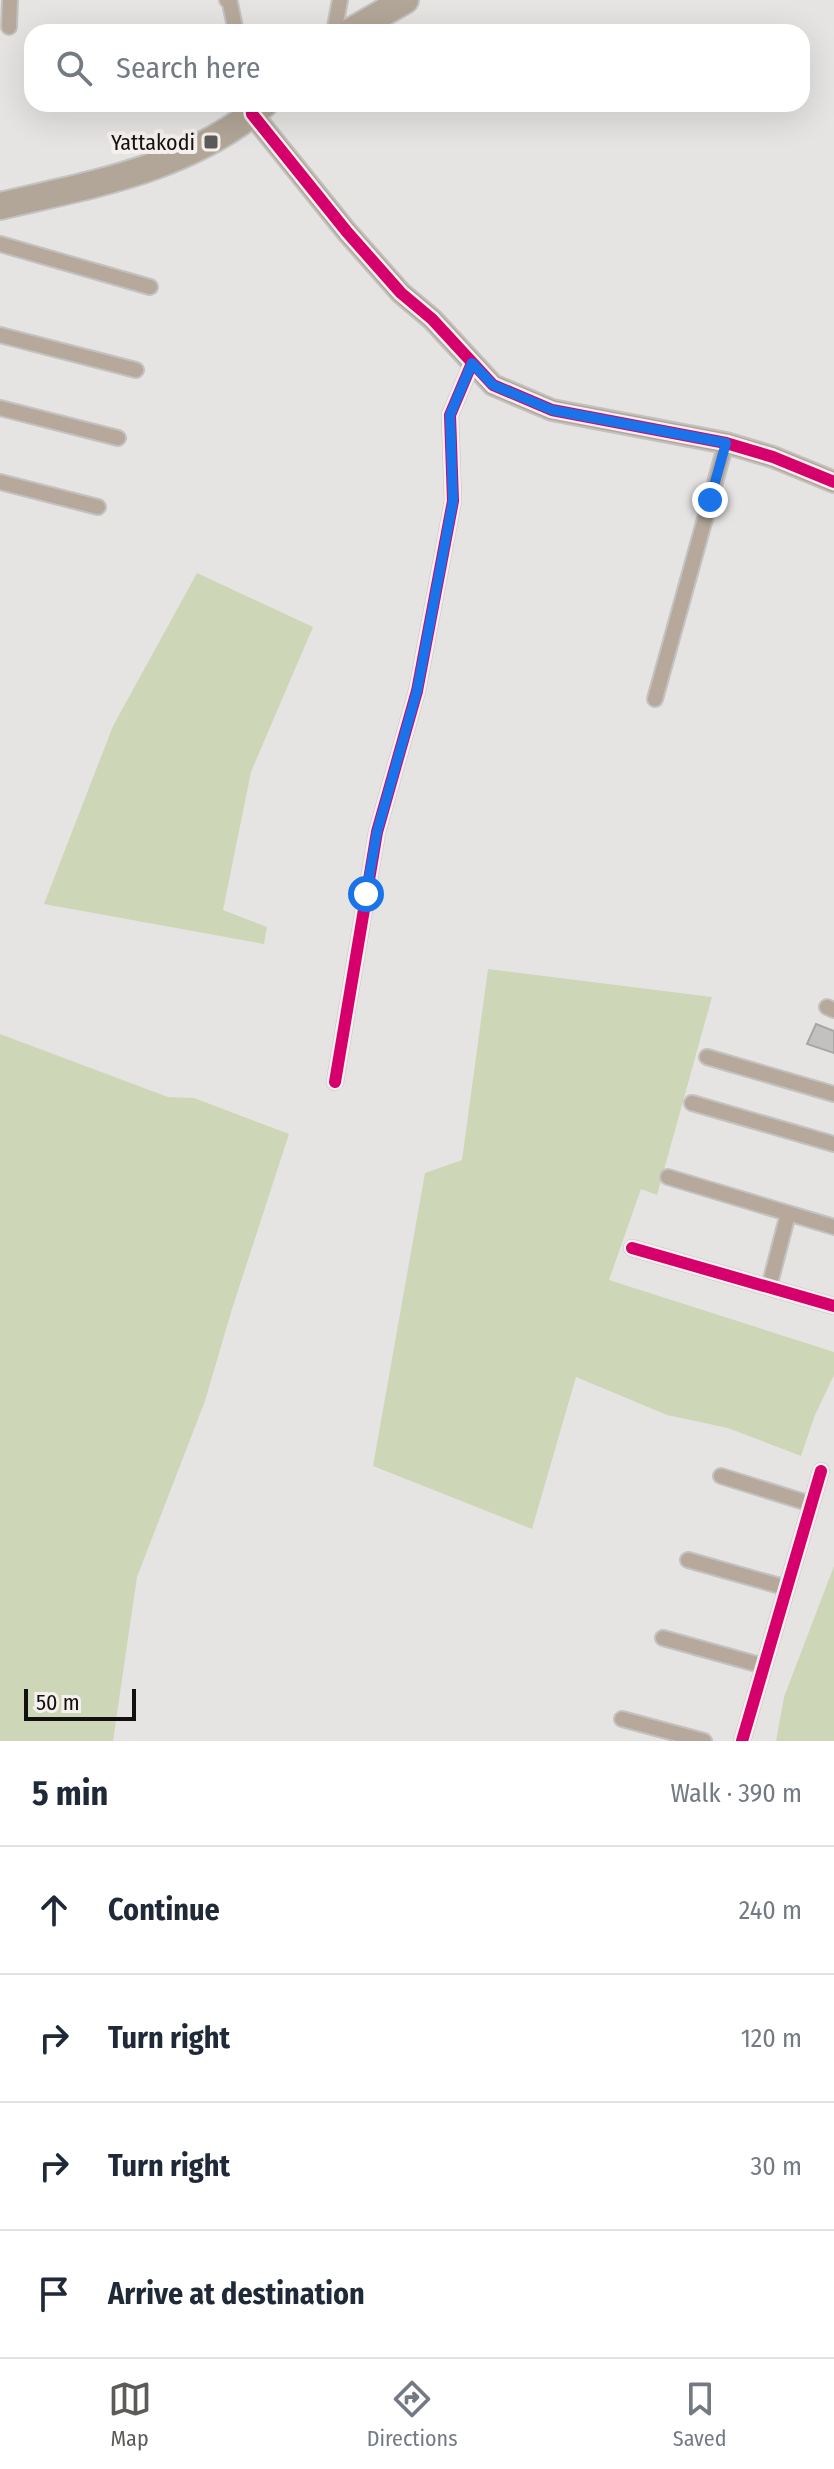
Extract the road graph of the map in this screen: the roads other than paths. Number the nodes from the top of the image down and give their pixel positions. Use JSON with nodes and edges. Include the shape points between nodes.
{"nodes":[{"id":1,"x":10,"y":0,"type":"edge"},
{"id":2,"x":340,"y":0,"type":"edge"},
{"id":3,"x":405,"y":0,"type":"edge"},
{"id":4,"x":231,"y":4,"type":"edge"},
{"id":5,"x":235,"y":24,"type":"edge"},
{"id":6,"x":336,"y":24,"type":"edge"},
{"id":7,"x":364,"y":24,"type":"edge"},
{"id":8,"x":9,"y":27,"type":"dead end"},
{"id":9,"x":249,"y":112,"type":"edge"},
{"id":10,"x":259,"y":112,"type":"edge"},
{"id":11,"x":0,"y":206,"type":"edge"},
{"id":12,"x":0,"y":244,"type":"edge"},
{"id":13,"x":150,"y":287,"type":"dead end"},
{"id":14,"x":0,"y":335,"type":"edge"},
{"id":15,"x":472,"y":363,"type":"junction"},
{"id":16,"x":136,"y":370,"type":"dead end"},
{"id":17,"x":0,"y":408,"type":"edge"},
{"id":18,"x":118,"y":438,"type":"dead end"},
{"id":19,"x":726,"y":443,"type":"junction"},
{"id":20,"x":0,"y":482,"type":"edge"},
{"id":21,"x":834,"y":482,"type":"edge"},
{"id":22,"x":98,"y":507,"type":"dead end"},
{"id":23,"x":655,"y":699,"type":"dead end"},
{"id":24,"x":707,"y":1057,"type":"dead end"},
{"id":25,"x":335,"y":1082,"type":"dead end"},
{"id":26,"x":834,"y":1094,"type":"edge"},
{"id":27,"x":692,"y":1103,"type":"dead end"},
{"id":28,"x":834,"y":1144,"type":"edge"},
{"id":29,"x":668,"y":1177,"type":"dead end"},
{"id":30,"x":788,"y":1214,"type":"junction"},
{"id":31,"x":834,"y":1227,"type":"edge"},
{"id":32,"x":632,"y":1248,"type":"dead end"},
{"id":33,"x":769,"y":1287,"type":"junction"},
{"id":34,"x":834,"y":1306,"type":"edge"},
{"id":35,"x":821,"y":1471,"type":"dead end"},
{"id":36,"x":721,"y":1476,"type":"dead end"},
{"id":37,"x":811,"y":1504,"type":"junction"},
{"id":38,"x":688,"y":1560,"type":"dead end"},
{"id":39,"x":787,"y":1588,"type":"junction"},
{"id":40,"x":663,"y":1638,"type":"dead end"},
{"id":41,"x":764,"y":1666,"type":"junction"},
{"id":42,"x":622,"y":1719,"type":"dead end"},
{"id":43,"x":704,"y":1741,"type":"edge"},
{"id":44,"x":742,"y":1741,"type":"edge"}],
"edges":[{"from":1,"to":8,"type":"street"},
{"from":2,"to":6,"type":"street"},
{"from":3,"to":7,"type":"highway"},
{"from":4,"to":5,"type":"street"},
{"from":9,"to":11,"type":"highway","via":[[211,142],[176,159]]},
{"from":10,"to":15,"type":"street","via":[[356,242]]},
{"from":12,"to":13,"type":"street"},
{"from":14,"to":16,"type":"street"},
{"from":15,"to":19,"type":"street","via":[[493,385],[552,410]]},
{"from":15,"to":25,"type":"street","via":[[450,415],[453,501],[417,691],[377,832]]},
{"from":17,"to":18,"type":"street"},
{"from":19,"to":21,"type":"street"},
{"from":19,"to":23,"type":"street"},
{"from":20,"to":22,"type":"street"},
{"from":24,"to":26,"type":"street"},
{"from":27,"to":28,"type":"street"},
{"from":29,"to":30,"type":"street"},
{"from":30,"to":31,"type":"street"},
{"from":30,"to":33,"type":"street"},
{"from":32,"to":33,"type":"street"},
{"from":33,"to":34,"type":"street"},
{"from":35,"to":37,"type":"street"},
{"from":36,"to":37,"type":"street"},
{"from":37,"to":39,"type":"street"},
{"from":38,"to":39,"type":"street"},
{"from":39,"to":41,"type":"street"},
{"from":40,"to":41,"type":"street"},
{"from":41,"to":44,"type":"street"},
{"from":42,"to":43,"type":"street"}]}
